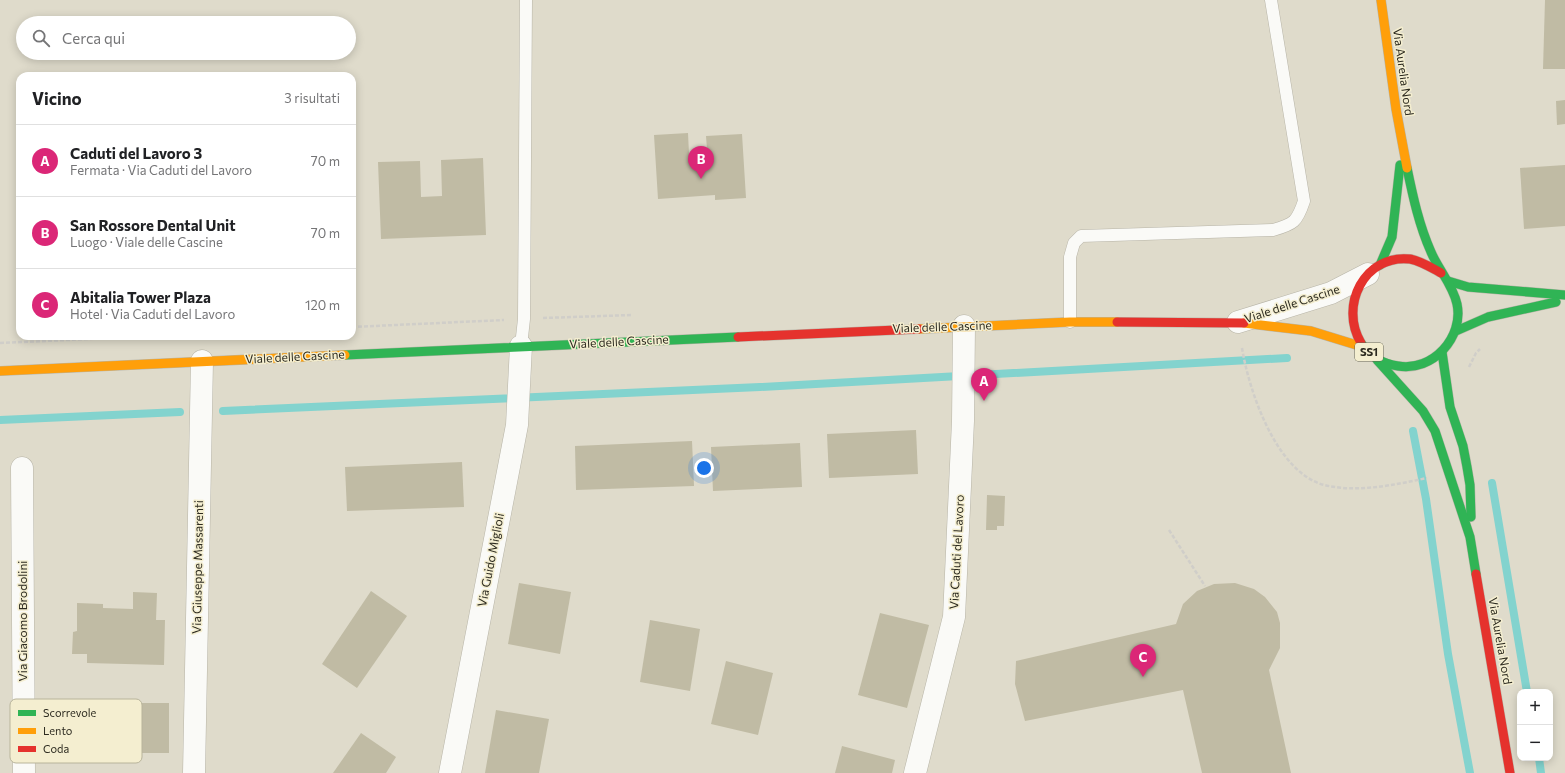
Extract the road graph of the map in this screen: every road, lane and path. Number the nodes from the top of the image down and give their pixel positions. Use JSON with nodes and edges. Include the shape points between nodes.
{"nodes":[{"id":1,"x":526,"y":0,"type":"edge"},
{"id":2,"x":1271,"y":0,"type":"edge"},
{"id":3,"x":1381,"y":0,"type":"edge"},
{"id":4,"x":1402,"y":148,"type":"junction"},
{"id":5,"x":1374,"y":270,"type":"junction"},
{"id":6,"x":1441,"y":273,"type":"junction"},
{"id":7,"x":1448,"y":281,"type":"junction"},
{"id":8,"x":1565,"y":295,"type":"edge"},
{"id":9,"x":1565,"y":300,"type":"edge"},
{"id":10,"x":1070,"y":322,"type":"junction"},
{"id":11,"x":1238,"y":322,"type":"junction"},
{"id":12,"x":964,"y":326,"type":"junction"},
{"id":13,"x":1456,"y":331,"type":"junction"},
{"id":14,"x":67,"y":340,"type":"edge"},
{"id":15,"x":0,"y":343,"type":"edge"},
{"id":16,"x":1485,"y":345,"type":"dead end"},
{"id":17,"x":521,"y":346,"type":"junction"},
{"id":18,"x":1363,"y":347,"type":"junction"},
{"id":19,"x":1243,"y":352,"type":"dead end"},
{"id":20,"x":1442,"y":352,"type":"junction"},
{"id":21,"x":1376,"y":359,"type":"junction"},
{"id":22,"x":202,"y":361,"type":"junction"},
{"id":23,"x":0,"y":371,"type":"edge"},
{"id":24,"x":1467,"y":375,"type":"dead end"},
{"id":25,"x":22,"y":468,"type":"dead end"},
{"id":26,"x":1416,"y":480,"type":"dead end"},
{"id":27,"x":1169,"y":530,"type":"dead end"},
{"id":28,"x":1470,"y":537,"type":"junction"},
{"id":29,"x":1205,"y":586,"type":"dead end"},
{"id":30,"x":24,"y":699,"type":"edge"},
{"id":31,"x":24,"y":763,"type":"edge"},
{"id":32,"x":24,"y":773,"type":"edge"},
{"id":33,"x":194,"y":773,"type":"edge"},
{"id":34,"x":450,"y":773,"type":"edge"},
{"id":35,"x":915,"y":773,"type":"edge"},
{"id":36,"x":1510,"y":773,"type":"edge"}],
"edges":[{"from":1,"to":17,"type":"lane","via":[[524,319]]},
{"from":2,"to":10,"type":"lane","via":[[1304,201],[1296,220],[1290,225],[1273,230],[1081,236],[1074,243],[1070,257]]},
{"from":3,"to":4,"type":"main road","name":"Via Aurelia Nord","number":"SS1"},
{"from":4,"to":5,"type":"main road","name":"Via Aurelia Nord","number":"SS1","via":[[1392,237]]},
{"from":4,"to":6,"type":"main road","name":"Via Aurelia Nord","number":"SS1","via":[[1418,217]]},
{"from":5,"to":6,"type":"main road","number":"SS1","via":[[1396,260],[1412,260]]},
{"from":5,"to":11,"type":"street","name":"Viale delle Cascine","via":[[1331,293]]},
{"from":5,"to":18,"type":"main road","number":"SS1","via":[[1358,287],[1352,307],[1351,318],[1355,333]]},
{"from":6,"to":7,"type":"main road","number":"SS1"},
{"from":7,"to":8,"type":"main road","via":[[1468,287]]},
{"from":7,"to":13,"type":"main road","number":"SS1","via":[[1455,292],[1458,305]]},
{"from":9,"to":13,"type":"main road","via":[[1488,317]]},
{"from":10,"to":11,"type":"main road","name":"Viale delle Cascine"},
{"from":10,"to":12,"type":"main road","name":"Viale delle Cascine"},
{"from":11,"to":18,"type":"main road","name":"Viale delle Cascine","via":[[1311,331]]},
{"from":12,"to":17,"type":"main road","name":"Viale delle Cascine"},
{"from":12,"to":35,"type":"street","name":"Via Caduti del Lavoro","via":[[954,616]]},
{"from":13,"to":20,"type":"main road","number":"SS1"},
{"from":14,"to":15,"type":"path"},
{"from":16,"to":24,"type":"path","via":[[1476,353]]},
{"from":17,"to":22,"type":"main road","name":"Viale delle Cascine"},
{"from":17,"to":34,"type":"street","name":"Via Guido Miglioli","via":[[518,414]]},
{"from":18,"to":21,"type":"main road","number":"SS1"},
{"from":19,"to":26,"type":"path","via":[[1253,397],[1267,427],[1304,476],[1324,484],[1348,488]]},
{"from":20,"to":21,"type":"main road","number":"SS1","via":[[1427,362],[1410,367],[1392,365]]},
{"from":20,"to":28,"type":"main road","name":"Via Aurelia Nord","via":[[1450,407],[1463,446],[1469,479]]},
{"from":21,"to":28,"type":"main road","name":"Via Aurelia Nord","number":"SS1","via":[[1423,411],[1435,431]]},
{"from":22,"to":23,"type":"main road","name":"Viale delle Cascine"},
{"from":22,"to":33,"type":"street","name":"Via Giuseppe Massarenti"},
{"from":25,"to":30,"type":"street","name":"Via Giacomo Brodolini"},
{"from":27,"to":29,"type":"path"},
{"from":28,"to":36,"type":"main road","name":"Via Aurelia Nord"},
{"from":31,"to":32,"type":"street","name":"Via Giacomo Brodolini"}]}
